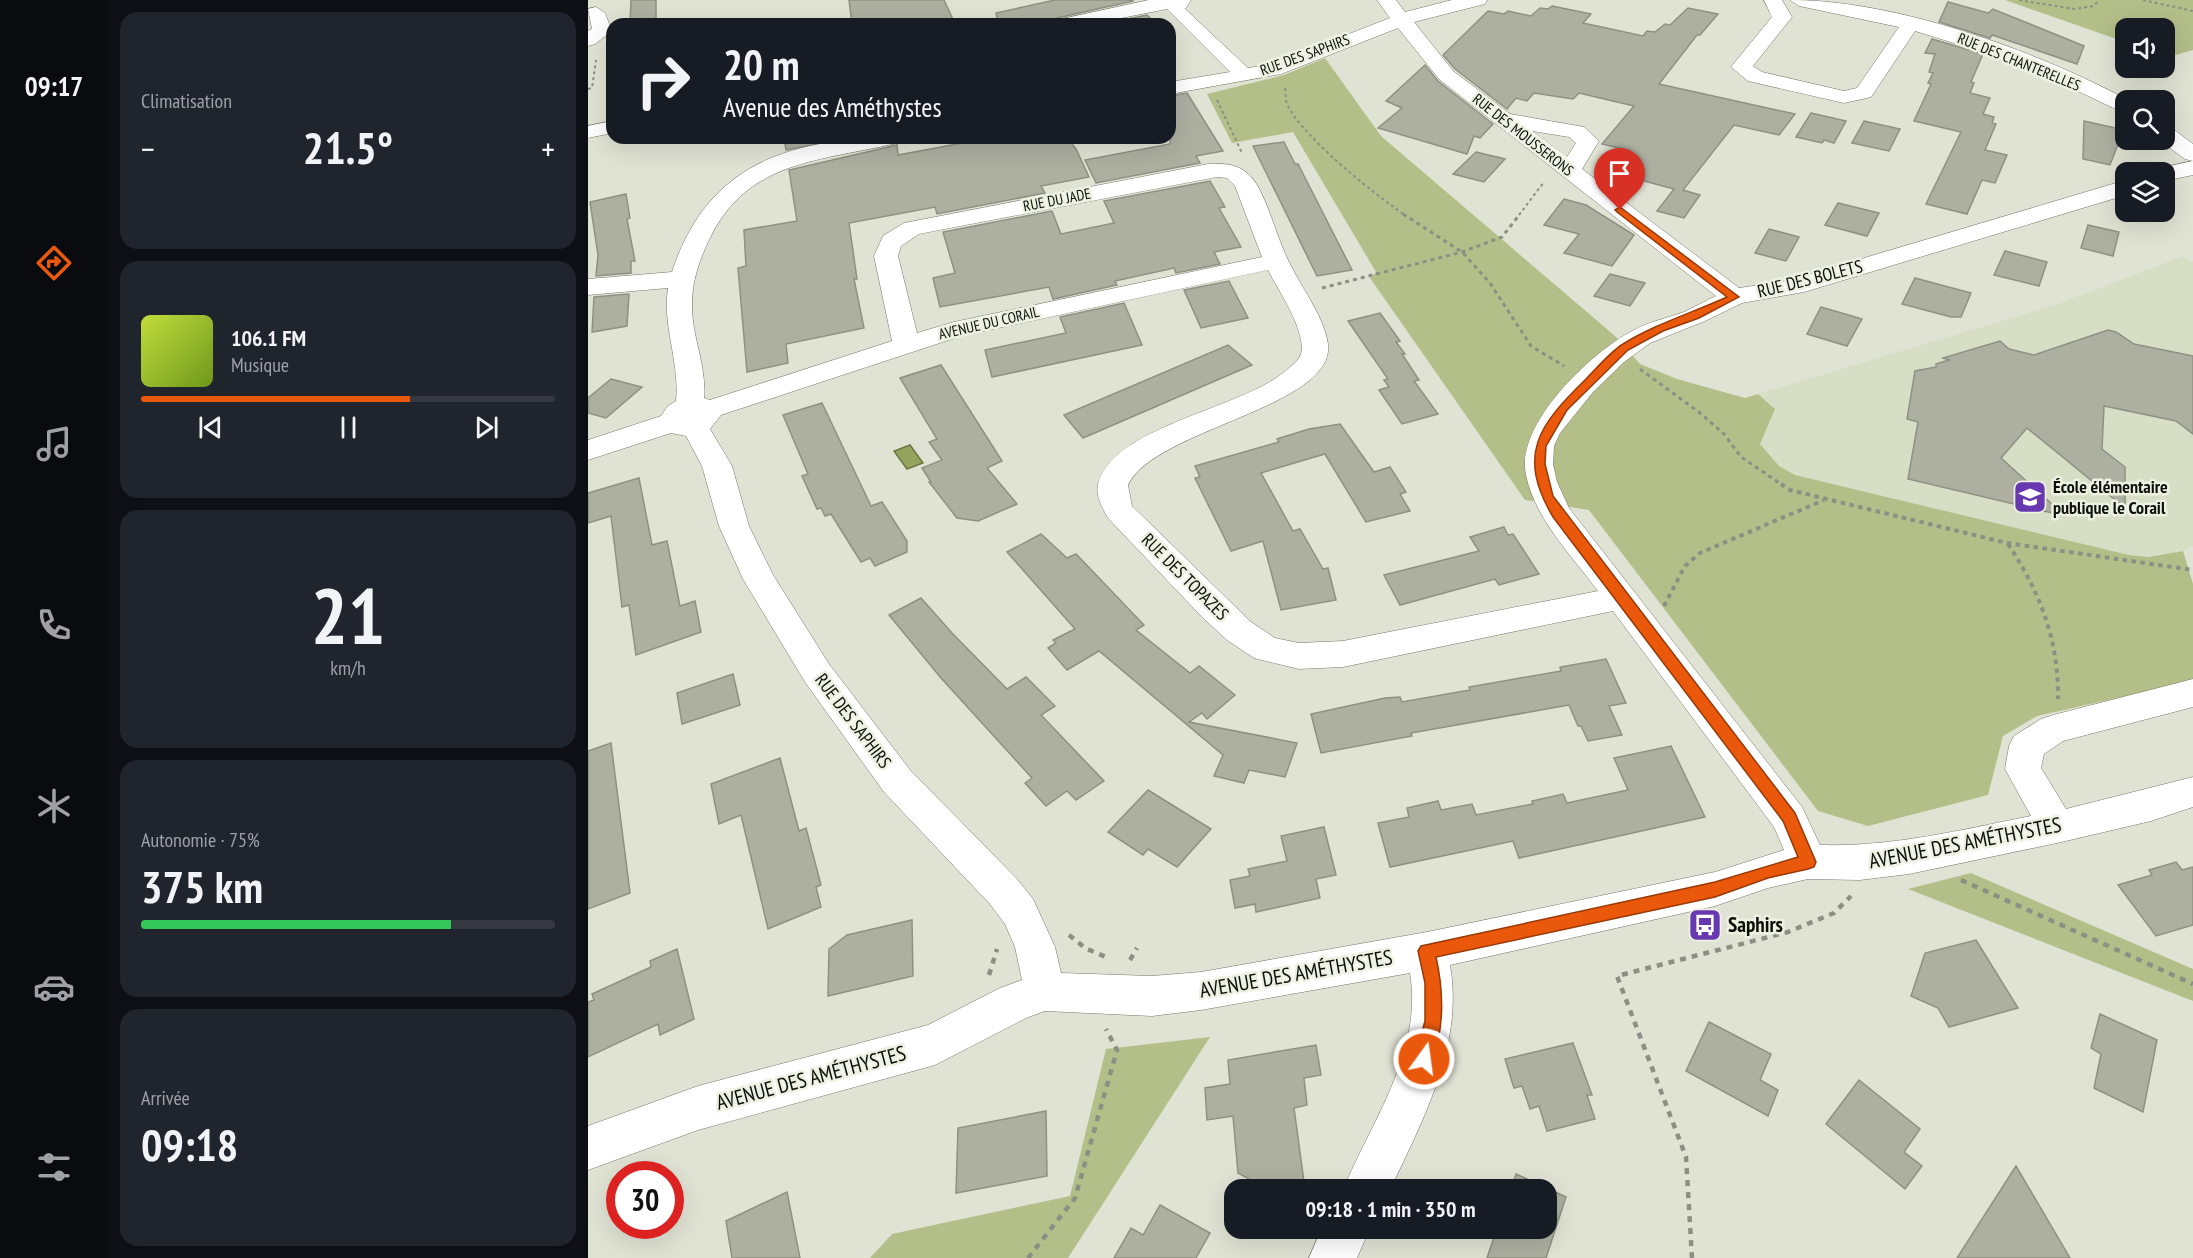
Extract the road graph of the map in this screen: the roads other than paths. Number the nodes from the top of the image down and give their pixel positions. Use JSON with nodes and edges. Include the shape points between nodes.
{"nodes":[{"id":1,"x":1386,"y":0,"type":"edge"},
{"id":2,"x":1478,"y":0,"type":"edge"},
{"id":3,"x":1799,"y":0,"type":"edge"},
{"id":4,"x":1179,"y":1,"type":"edge"},
{"id":5,"x":594,"y":9,"type":"edge"},
{"id":6,"x":1778,"y":9,"type":"edge"},
{"id":7,"x":1090,"y":18,"type":"edge"},
{"id":8,"x":1402,"y":20,"type":"junction"},
{"id":9,"x":1803,"y":21,"type":"dead end"},
{"id":10,"x":1910,"y":24,"type":"junction"},
{"id":11,"x":1877,"y":37,"type":"dead end"},
{"id":12,"x":588,"y":40,"type":"edge"},
{"id":13,"x":1898,"y":41,"type":"junction"},
{"id":14,"x":1243,"y":76,"type":"junction"},
{"id":15,"x":1176,"y":87,"type":"edge"},
{"id":16,"x":2115,"y":103,"type":"edge"},
{"id":17,"x":1502,"y":119,"type":"junction"},
{"id":18,"x":606,"y":128,"type":"edge"},
{"id":19,"x":588,"y":132,"type":"edge"},
{"id":20,"x":2175,"y":141,"type":"edge"},
{"id":21,"x":850,"y":144,"type":"edge"},
{"id":22,"x":2193,"y":154,"type":"edge"},
{"id":23,"x":1564,"y":167,"type":"junction"},
{"id":24,"x":2193,"y":168,"type":"edge"},
{"id":25,"x":2175,"y":172,"type":"edge"},
{"id":26,"x":2115,"y":191,"type":"edge"},
{"id":27,"x":1276,"y":261,"type":"junction"},
{"id":28,"x":681,"y":279,"type":"junction"},
{"id":29,"x":588,"y":287,"type":"edge"},
{"id":30,"x":1734,"y":297,"type":"junction"},
{"id":31,"x":906,"y":344,"type":"junction"},
{"id":32,"x":691,"y":416,"type":"junction"},
{"id":33,"x":588,"y":450,"type":"edge"},
{"id":34,"x":1621,"y":598,"type":"junction"},
{"id":35,"x":2193,"y":693,"type":"edge"},
{"id":36,"x":2193,"y":792,"type":"edge"},
{"id":37,"x":2057,"y":827,"type":"junction"},
{"id":38,"x":1808,"y":862,"type":"junction"},
{"id":39,"x":1427,"y":951,"type":"junction"},
{"id":40,"x":1046,"y":992,"type":"junction"},
{"id":41,"x":588,"y":1148,"type":"edge"},
{"id":42,"x":1370,"y":1179,"type":"edge"},
{"id":43,"x":1342,"y":1239,"type":"edge"},
{"id":44,"x":1333,"y":1258,"type":"edge"}],
"edges":[{"from":1,"to":8,"type":"street","name":"RUE DES MOUSSERONS"},
{"from":2,"to":8,"type":"street","via":[[1446,5]]},
{"from":3,"to":10,"type":"street","name":"RUE DES CHANTERELLES"},
{"from":4,"to":7,"type":"street"},
{"from":4,"to":14,"type":"street","via":[[1176,10]]},
{"from":5,"to":12,"type":"street","via":[[602,31]]},
{"from":6,"to":9,"type":"street"},
{"from":6,"to":13,"type":"street","via":[[1741,67],[1755,77],[1844,97],[1864,93]]},
{"from":8,"to":14,"type":"street","name":"RUE DES SAPHIRS","via":[[1274,70]]},
{"from":8,"to":17,"type":"street","name":"RUE DES MOUSSERONS","via":[[1446,75]]},
{"from":10,"to":13,"type":"street"},
{"from":10,"to":16,"type":"street","name":"RUE DES CHANTERELLES","via":[[2023,60]]},
{"from":11,"to":13,"type":"street"},
{"from":14,"to":15,"type":"street","name":"RUE DES SAPHIRS"},
{"from":17,"to":23,"type":"street","name":"RUE DES MOUSSERONS"},
{"from":17,"to":23,"type":"street","via":[[1584,136],[1588,141]]},
{"from":18,"to":19,"type":"street"},
{"from":20,"to":22,"type":"street"},
{"from":21,"to":28,"type":"street","name":"RUE DES SAPHIRS","via":[[801,154],[735,186],[707,218]]},
{"from":23,"to":30,"type":"street","name":"RUE DES MOUSSERONS"},
{"from":24,"to":25,"type":"street"},
{"from":26,"to":30,"type":"street","name":"RUE DES BOLETS","via":[[1783,290]]},
{"from":27,"to":31,"type":"street","name":"AVENUE DU CORAIL","via":[[954,330]]},
{"from":27,"to":31,"type":"street","name":"RUE DU JADE","via":[[1243,181],[1229,171],[1208,171],[912,228],[886,246]]},
{"from":27,"to":34,"type":"street","name":"RUE DES TOPAZES","via":[[1314,338],[1312,361],[1287,384],[1133,456],[1113,482],[1113,497],[1119,511],[1239,632],[1266,649],[1299,656],[1343,654]]},
{"from":28,"to":29,"type":"street"},
{"from":28,"to":32,"type":"street","name":"RUE DES SAPHIRS","via":[[679,328],[691,379]]},
{"from":30,"to":34,"type":"street","name":"RUE DES BOLETS","via":[[1624,348],[1563,408],[1540,446],[1539,464],[1546,496]]},
{"from":31,"to":32,"type":"street","name":"AVENUE DU CORAIL"},
{"from":32,"to":33,"type":"street","name":"AVENUE DU CORAIL"},
{"from":32,"to":40,"type":"street","name":"RUE DES SAPHIRS","via":[[717,466],[734,526],[759,579],[817,673],[897,780],[1019,912],[1035,947]]},
{"from":34,"to":38,"type":"street","name":"RUE DES BOLETS","via":[[1789,818]]},
{"from":35,"to":37,"type":"street","via":[[2053,729],[2027,746],[2023,769]]},
{"from":36,"to":37,"type":"street","name":"AVENUE DES AMÉTHYSTES"},
{"from":37,"to":38,"type":"street","name":"AVENUE DES AMÉTHYSTES","via":[[1909,857],[1860,863]]},
{"from":38,"to":39,"type":"street","name":"AVENUE DES AMÉTHYSTES","via":[[1715,889]]},
{"from":39,"to":40,"type":"street","name":"AVENUE DES AMÉTHYSTES","via":[[1201,991],[1152,996]]},
{"from":39,"to":42,"type":"street","via":[[1434,983],[1433,1021],[1419,1078]]},
{"from":40,"to":41,"type":"street","name":"AVENUE DES AMÉTHYSTES","via":[[1014,1002],[935,1044],[698,1108]]},
{"from":43,"to":44,"type":"street"}]}
